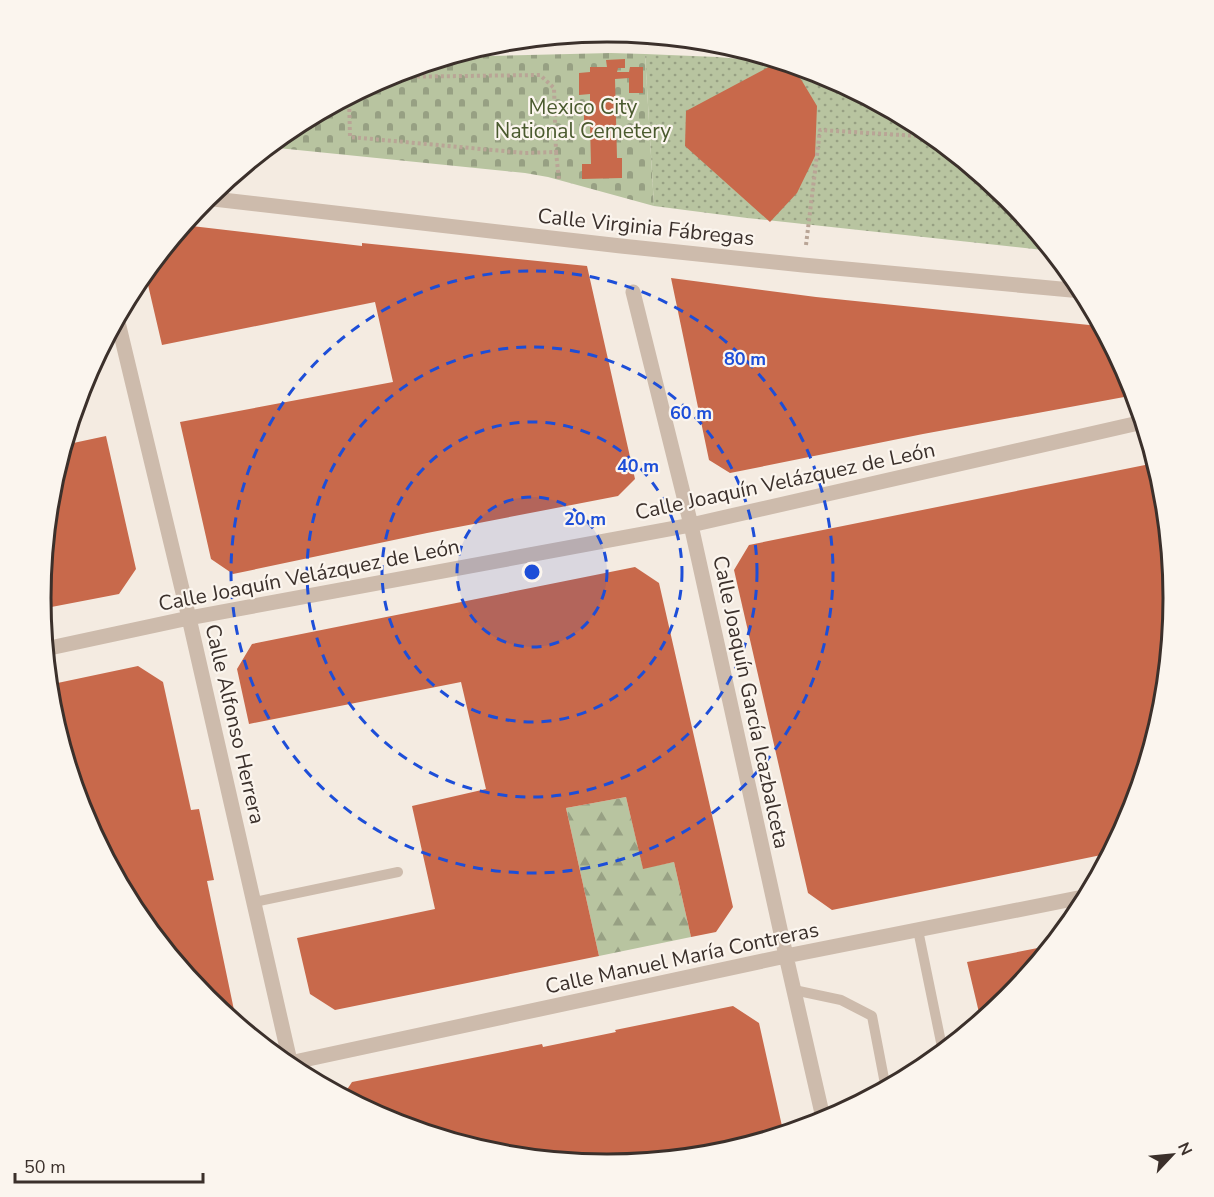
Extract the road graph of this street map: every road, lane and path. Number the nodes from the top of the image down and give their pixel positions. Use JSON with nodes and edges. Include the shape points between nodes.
{"nodes":[{"id":1,"x":415,"y":77,"type":"edge"},
{"id":2,"x":349,"y":106,"type":"edge"},
{"id":3,"x":916,"y":136,"type":"edge"},
{"id":4,"x":556,"y":152,"type":"junction"},
{"id":5,"x":559,"y":180,"type":"dead end"},
{"id":6,"x":219,"y":199,"type":"edge"},
{"id":7,"x":803,"y":265,"type":"junction"},
{"id":8,"x":1071,"y":290,"type":"edge"},
{"id":9,"x":633,"y":292,"type":"dead end"},
{"id":10,"x":120,"y":330,"type":"edge"},
{"id":11,"x":1135,"y":424,"type":"edge"},
{"id":12,"x":691,"y":525,"type":"junction"},
{"id":13,"x":189,"y":618,"type":"junction"},
{"id":14,"x":53,"y":647,"type":"edge"},
{"id":15,"x":398,"y":872,"type":"dead end"},
{"id":16,"x":1076,"y":898,"type":"edge"},
{"id":17,"x":254,"y":902,"type":"junction"},
{"id":18,"x":918,"y":930,"type":"junction"},
{"id":19,"x":786,"y":956,"type":"junction"},
{"id":20,"x":794,"y":990,"type":"junction"},
{"id":21,"x":941,"y":1043,"type":"edge"},
{"id":22,"x":286,"y":1053,"type":"edge"},
{"id":23,"x":302,"y":1063,"type":"edge"},
{"id":24,"x":884,"y":1080,"type":"edge"},
{"id":25,"x":821,"y":1112,"type":"edge"}],
"edges":[{"from":1,"to":4,"type":"path","via":[[540,75],[554,88]]},
{"from":2,"to":4,"type":"path","via":[[350,137],[525,153]]},
{"from":3,"to":7,"type":"path","via":[[820,130]]},
{"from":4,"to":5,"type":"path"},
{"from":6,"to":7,"type":"street","name":"Calle Virginia Fábregas"},
{"from":7,"to":8,"type":"street","name":"Calle Virginia Fábregas"},
{"from":9,"to":12,"type":"street","name":"Calle Joaquín García Icazbalceta"},
{"from":10,"to":13,"type":"street","name":"Calle Alfonso Herrera"},
{"from":11,"to":12,"type":"street","name":"Calle Joaquín Velázquez de León"},
{"from":12,"to":13,"type":"street","name":"Calle Joaquín Velázquez de León"},
{"from":12,"to":19,"type":"street","name":"Calle Joaquín García Icazbalceta"},
{"from":13,"to":14,"type":"street","name":"Calle Joaquín Velázquez de León"},
{"from":13,"to":17,"type":"street","name":"Calle Alfonso Herrera"},
{"from":15,"to":17,"type":"lane"},
{"from":16,"to":18,"type":"street","name":"Calle Manuel María Contreras"},
{"from":17,"to":22,"type":"street","name":"Calle Alfonso Herrera"},
{"from":18,"to":19,"type":"street","name":"Calle Manuel María Contreras"},
{"from":18,"to":21,"type":"lane"},
{"from":19,"to":20,"type":"street","name":"Calle Joaquín García Icazbalceta"},
{"from":19,"to":23,"type":"street","name":"Calle Manuel María Contreras"},
{"from":20,"to":24,"type":"lane","via":[[841,1000],[872,1016]]},
{"from":20,"to":25,"type":"street","name":"Calle Joaquín García Icazbalceta"}]}
